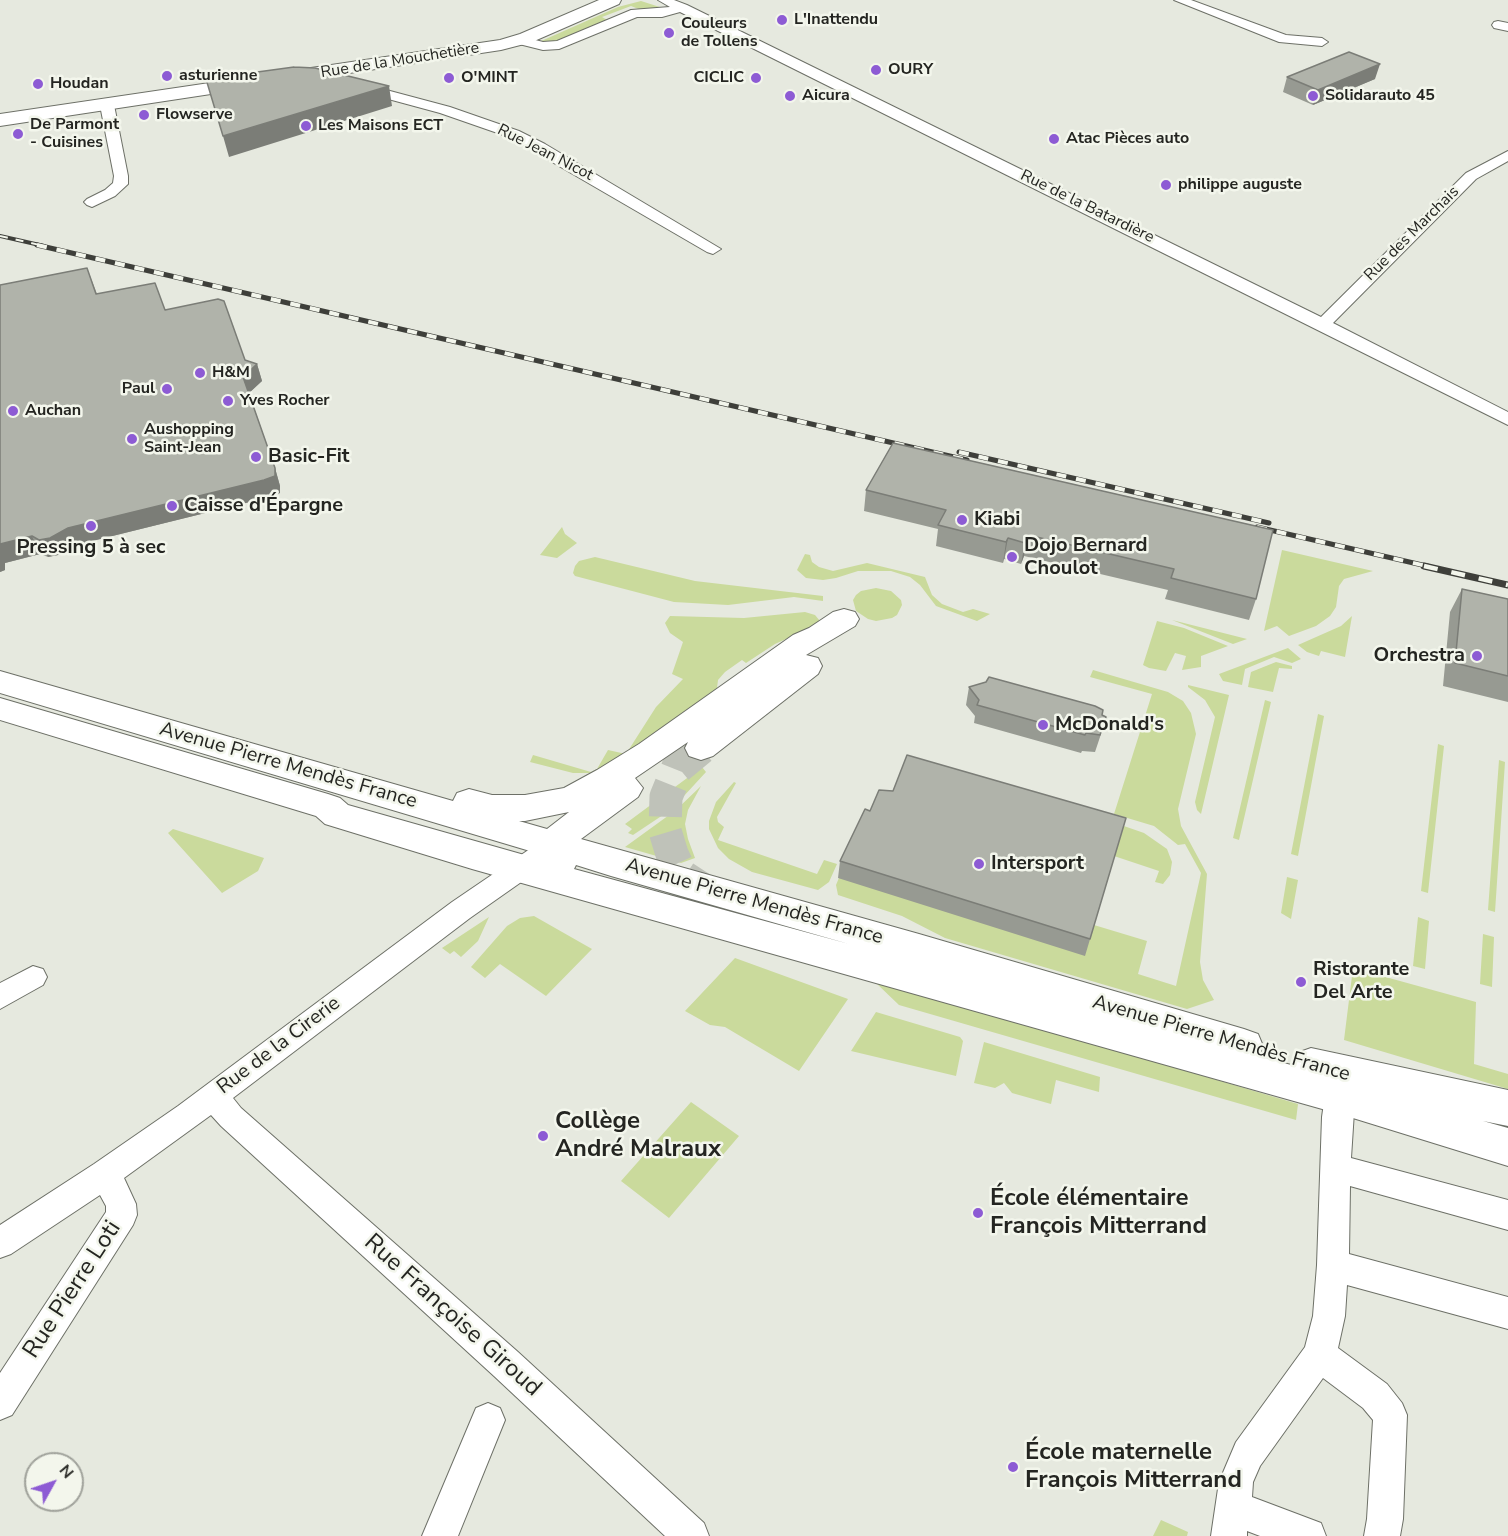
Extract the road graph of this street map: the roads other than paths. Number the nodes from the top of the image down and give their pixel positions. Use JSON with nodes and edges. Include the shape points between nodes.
{"nodes":[{"id":1,"x":613,"y":0,"type":"edge"},
{"id":2,"x":664,"y":0,"type":"edge"},
{"id":3,"x":1180,"y":0,"type":"edge"},
{"id":4,"x":683,"y":8,"type":"junction"},
{"id":5,"x":520,"y":40,"type":"junction"},
{"id":6,"x":1322,"y":42,"type":"dead end"},
{"id":7,"x":343,"y":79,"type":"junction"},
{"id":8,"x":107,"y":105,"type":"junction"},
{"id":9,"x":0,"y":120,"type":"edge"},
{"id":10,"x":1508,"y":155,"type":"edge"},
{"id":11,"x":92,"y":202,"type":"dead end"},
{"id":12,"x":713,"y":249,"type":"dead end"},
{"id":13,"x":1323,"y":324,"type":"junction"},
{"id":14,"x":1508,"y":419,"type":"edge"},
{"id":15,"x":838,"y":626,"type":"junction"},
{"id":16,"x":0,"y":682,"type":"edge"},
{"id":17,"x":0,"y":709,"type":"edge"},
{"id":18,"x":701,"y":748,"type":"tunnel mouth"},
{"id":19,"x":359,"y":786,"type":"junction"},
{"id":20,"x":555,"y":845,"type":"junction"},
{"id":21,"x":521,"y":868,"type":"junction"},
{"id":22,"x":566,"y":880,"type":"junction"},
{"id":23,"x":755,"y":917,"type":"tunnel mouth"},
{"id":24,"x":33,"y":977,"type":"dead end"},
{"id":25,"x":0,"y":997,"type":"edge"},
{"id":26,"x":1173,"y":1050,"type":"junction"},
{"id":27,"x":1337,"y":1084,"type":"junction"},
{"id":28,"x":213,"y":1095,"type":"junction"},
{"id":29,"x":1508,"y":1108,"type":"edge"},
{"id":30,"x":1508,"y":1125,"type":"edge"},
{"id":31,"x":1508,"y":1147,"type":"edge"},
{"id":32,"x":1335,"y":1168,"type":"junction"},
{"id":33,"x":105,"y":1174,"type":"junction"},
{"id":34,"x":1508,"y":1215,"type":"edge"},
{"id":35,"x":0,"y":1242,"type":"edge"},
{"id":36,"x":1333,"y":1265,"type":"junction"},
{"id":37,"x":1508,"y":1313,"type":"edge"},
{"id":38,"x":1320,"y":1354,"type":"junction"},
{"id":39,"x":0,"y":1403,"type":"edge"},
{"id":40,"x":488,"y":1420,"type":"dead end"},
{"id":41,"x":1230,"y":1522,"type":"edge"},
{"id":42,"x":440,"y":1536,"type":"edge"},
{"id":43,"x":691,"y":1536,"type":"edge"},
{"id":44,"x":1308,"y":1536,"type":"edge"},
{"id":45,"x":1382,"y":1536,"type":"edge"}],
"edges":[{"from":1,"to":5,"type":"main road","name":"Rue de la Mouchetière"},
{"from":2,"to":4,"type":"street","name":"Rue de la Batardière"},
{"from":3,"to":6,"type":"street","via":[[1284,39]]},
{"from":4,"to":5,"type":"street","via":[[635,13],[559,45],[543,46]]},
{"from":4,"to":13,"type":"street","name":"Rue de la Batardière"},
{"from":5,"to":7,"type":"main road","name":"Rue de la Mouchetière"},
{"from":7,"to":8,"type":"main road","name":"Rue de la Mouchetière"},
{"from":7,"to":12,"type":"street","name":"Rue Jean Nicot","via":[[514,134]]},
{"from":8,"to":9,"type":"main road","name":"Rue de la Mouchetière"},
{"from":8,"to":11,"type":"street","via":[[120,184]]},
{"from":10,"to":13,"type":"street","name":"Rue des Marchais","via":[[1471,176]]},
{"from":13,"to":14,"type":"street","name":"Rue de la Batardière"},
{"from":15,"to":18,"type":"main road","via":[[843,638]]},
{"from":15,"to":19,"type":"main road","via":[[804,642],[651,752],[571,799],[525,808],[492,808],[398,782]]},
{"from":15,"to":20,"type":"main road","via":[[561,836]]},
{"from":16,"to":19,"type":"main road","name":"Avenue Pierre Mendès France"},
{"from":17,"to":21,"type":"main road","name":"Avenue Pierre Mendès France","via":[[328,807],[337,815]]},
{"from":19,"to":20,"type":"main road","name":"Avenue Pierre Mendès France"},
{"from":20,"to":21,"type":"street","name":"Rue de la Cirerie"},
{"from":20,"to":22,"type":"main road"},
{"from":20,"to":27,"type":"main road","name":"Avenue Pierre Mendès France","via":[[919,949]]},
{"from":21,"to":22,"type":"main road","name":"Avenue Pierre Mendès France"},
{"from":21,"to":28,"type":"street","name":"Rue de la Cirerie"},
{"from":22,"to":26,"type":"main road","name":"Avenue Pierre Mendès France"},
{"from":23,"to":26,"type":"main road","via":[[1051,1006]]},
{"from":24,"to":25,"type":"street"},
{"from":26,"to":27,"type":"main road","name":"Avenue Pierre Mendès France"},
{"from":27,"to":29,"type":"main road"},
{"from":27,"to":30,"type":"main road","name":"Avenue Pierre Mendès France"},
{"from":27,"to":31,"type":"main road","name":"Avenue Pierre Mendès France"},
{"from":27,"to":32,"type":"street"},
{"from":28,"to":33,"type":"street","name":"Rue de la Cirerie"},
{"from":28,"to":43,"type":"street","name":"Rue Françoise Giroud","via":[[231,1117],[498,1356]]},
{"from":32,"to":34,"type":"street"},
{"from":32,"to":36,"type":"street"},
{"from":33,"to":35,"type":"street","name":"Rue de la Cirerie"},
{"from":33,"to":39,"type":"street","name":"Rue Pierre Loti","via":[[121,1204],[122,1215]]},
{"from":36,"to":37,"type":"street"},
{"from":36,"to":38,"type":"street","via":[[1329,1316]]},
{"from":38,"to":41,"type":"street","via":[[1248,1454],[1236,1482]]},
{"from":38,"to":45,"type":"street","via":[[1375,1396],[1390,1415]]},
{"from":40,"to":42,"type":"street"},
{"from":41,"to":44,"type":"street"}]}
